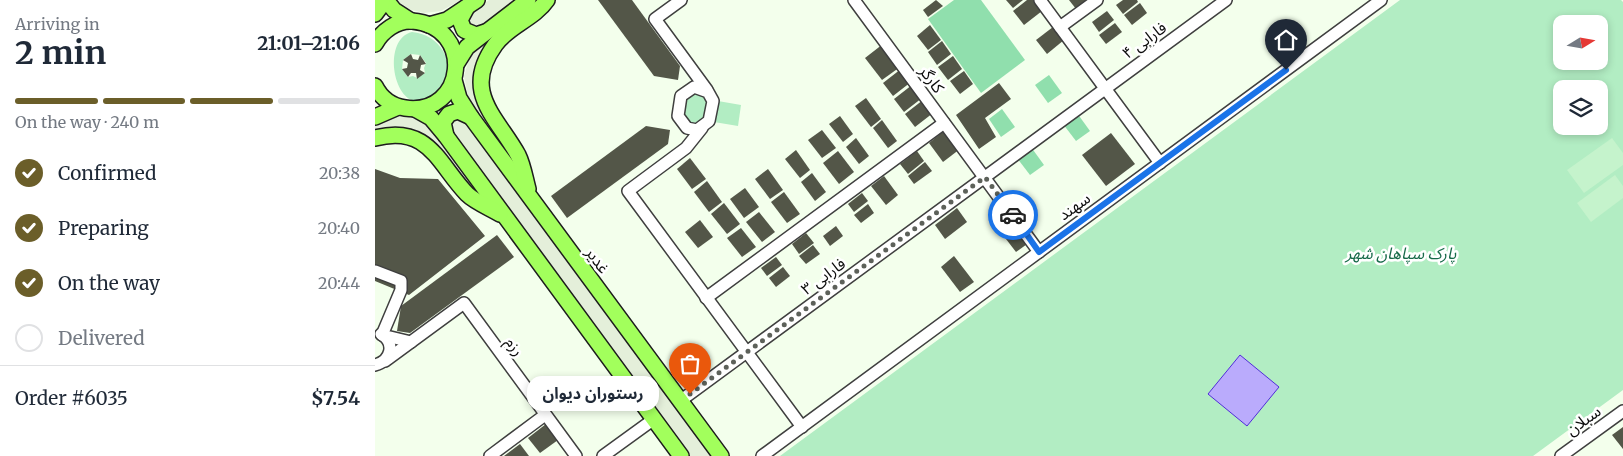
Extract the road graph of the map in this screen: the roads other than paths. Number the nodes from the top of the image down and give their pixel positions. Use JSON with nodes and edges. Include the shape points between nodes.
{"nodes":[{"id":1,"x":384,"y":0,"type":"edge"},
{"id":2,"x":528,"y":0,"type":"edge"},
{"id":3,"x":547,"y":0,"type":"edge"},
{"id":4,"x":681,"y":0,"type":"edge"},
{"id":5,"x":855,"y":0,"type":"edge"},
{"id":6,"x":1040,"y":0,"type":"edge"},
{"id":7,"x":1097,"y":0,"type":"edge"},
{"id":8,"x":1226,"y":0,"type":"edge"},
{"id":9,"x":1381,"y":0,"type":"edge"},
{"id":10,"x":472,"y":4,"type":"edge"},
{"id":11,"x":375,"y":14,"type":"edge"},
{"id":12,"x":411,"y":21,"type":"junction"},
{"id":13,"x":429,"y":25,"type":"junction"},
{"id":14,"x":1060,"y":27,"type":"junction"},
{"id":15,"x":485,"y":32,"type":"junction"},
{"id":16,"x":375,"y":44,"type":"edge"},
{"id":17,"x":457,"y":63,"type":"junction"},
{"id":18,"x":689,"y":66,"type":"junction"},
{"id":19,"x":454,"y":80,"type":"junction"},
{"id":20,"x":375,"y":86,"type":"edge"},
{"id":21,"x":1105,"y":89,"type":"junction"},
{"id":22,"x":708,"y":92,"type":"junction"},
{"id":23,"x":681,"y":96,"type":"junction"},
{"id":24,"x":398,"y":106,"type":"junction"},
{"id":25,"x":415,"y":109,"type":"junction"},
{"id":26,"x":678,"y":116,"type":"junction"},
{"id":27,"x":375,"y":117,"type":"edge"},
{"id":28,"x":471,"y":117,"type":"junction"},
{"id":29,"x":944,"y":123,"type":"junction"},
{"id":30,"x":702,"y":128,"type":"junction"},
{"id":31,"x":446,"y":136,"type":"junction"},
{"id":32,"x":375,"y":138,"type":"edge"},
{"id":33,"x":686,"y":148,"type":"junction"},
{"id":34,"x":1160,"y":163,"type":"junction"},
{"id":35,"x":985,"y":177,"type":"junction"},
{"id":36,"x":530,"y":197,"type":"junction"},
{"id":37,"x":505,"y":216,"type":"junction"},
{"id":38,"x":1039,"y":252,"type":"junction"},
{"id":39,"x":375,"y":272,"type":"edge"},
{"id":40,"x":706,"y":298,"type":"junction"},
{"id":41,"x":378,"y":334,"type":"edge"},
{"id":42,"x":411,"y":342,"type":"junction"},
{"id":43,"x":747,"y":352,"type":"junction"},
{"id":44,"x":380,"y":363,"type":"edge"},
{"id":45,"x":680,"y":401,"type":"junction"},
{"id":46,"x":1623,"y":411,"type":"edge"},
{"id":47,"x":545,"y":415,"type":"junction"},
{"id":48,"x":654,"y":419,"type":"junction"},
{"id":49,"x":802,"y":427,"type":"junction"},
{"id":50,"x":490,"y":456,"type":"edge"},
{"id":51,"x":576,"y":456,"type":"edge"},
{"id":52,"x":603,"y":456,"type":"edge"},
{"id":53,"x":681,"y":456,"type":"edge"},
{"id":54,"x":721,"y":456,"type":"edge"},
{"id":55,"x":762,"y":456,"type":"edge"},
{"id":56,"x":1561,"y":456,"type":"edge"}],
"edges":[{"from":1,"to":11,"type":"main road"},
{"from":1,"to":12,"type":"main road"},
{"from":2,"to":15,"type":"main road"},
{"from":3,"to":36,"type":"main road","via":[[495,44],[485,65],[482,85],[485,105],[519,157]]},
{"from":4,"to":18,"type":"street","via":[[655,19]]},
{"from":5,"to":29,"type":"street","name":"کارگر"},
{"from":6,"to":14,"type":"street"},
{"from":7,"to":14,"type":"street"},
{"from":8,"to":21,"type":"street","name":"فارابی ۴"},
{"from":9,"to":34,"type":"street","name":"سهند"},
{"from":10,"to":13,"type":"main road","via":[[447,20]]},
{"from":10,"to":15,"type":"main road","via":[[460,20],[464,30],[475,35]]},
{"from":12,"to":13,"type":"main road"},
{"from":12,"to":16,"type":"main road","via":[[387,30]]},
{"from":13,"to":17,"type":"main road","via":[[448,39]]},
{"from":14,"to":21,"type":"street"},
{"from":15,"to":17,"type":"main road","via":[[467,47]]},
{"from":17,"to":19,"type":"main road"},
{"from":18,"to":22,"type":"street"},
{"from":18,"to":23,"type":"street"},
{"from":19,"to":25,"type":"main road","via":[[439,101]]},
{"from":19,"to":28,"type":"main road","name":"غدیر","via":[[459,98]]},
{"from":20,"to":24,"type":"main road","via":[[387,100]]},
{"from":21,"to":34,"type":"street"},
{"from":21,"to":35,"type":"street","name":"فارابی ۴"},
{"from":22,"to":23,"type":"street","via":[[693,87]]},
{"from":22,"to":30,"type":"street","via":[[713,101],[711,116]]},
{"from":23,"to":26,"type":"street"},
{"from":24,"to":25,"type":"main road"},
{"from":24,"to":27,"type":"main road"},
{"from":25,"to":31,"type":"main road","via":[[431,118]]},
{"from":26,"to":30,"type":"street","via":[[687,128]]},
{"from":26,"to":33,"type":"street"},
{"from":28,"to":31,"type":"main road","via":[[458,111],[449,114],[443,122]]},
{"from":28,"to":36,"type":"main road","name":"غدیر"},
{"from":29,"to":35,"type":"street","name":"کارگر"},
{"from":29,"to":40,"type":"street"},
{"from":30,"to":33,"type":"street"},
{"from":31,"to":37,"type":"main road"},
{"from":32,"to":37,"type":"main road","via":[[401,136],[425,144],[443,161],[468,195]]},
{"from":33,"to":40,"type":"street","via":[[628,191]]},
{"from":34,"to":38,"type":"street","name":"سهند"},
{"from":35,"to":38,"type":"street","name":"کارگر"},
{"from":35,"to":43,"type":"street","name":"فارابی ۳"},
{"from":36,"to":45,"type":"main road","name":"غدیر"},
{"from":37,"to":48,"type":"main road"},
{"from":38,"to":49,"type":"street","name":"سهند"},
{"from":39,"to":41,"type":"street","via":[[401,281],[401,290]]},
{"from":40,"to":43,"type":"street"},
{"from":41,"to":42,"type":"street"},
{"from":41,"to":44,"type":"street","via":[[390,346]]},
{"from":42,"to":44,"type":"street"},
{"from":42,"to":47,"type":"street","name":"رزم","via":[[464,303]]},
{"from":43,"to":45,"type":"street","name":"فارابی ۳"},
{"from":43,"to":49,"type":"street"},
{"from":45,"to":54,"type":"main road","name":"غدیر"},
{"from":46,"to":56,"type":"street","name":"سبلان"},
{"from":47,"to":50,"type":"street"},
{"from":47,"to":51,"type":"street","name":"رزم"},
{"from":48,"to":52,"type":"street"},
{"from":48,"to":53,"type":"main road"},
{"from":49,"to":55,"type":"street","name":"سهند"}]}
